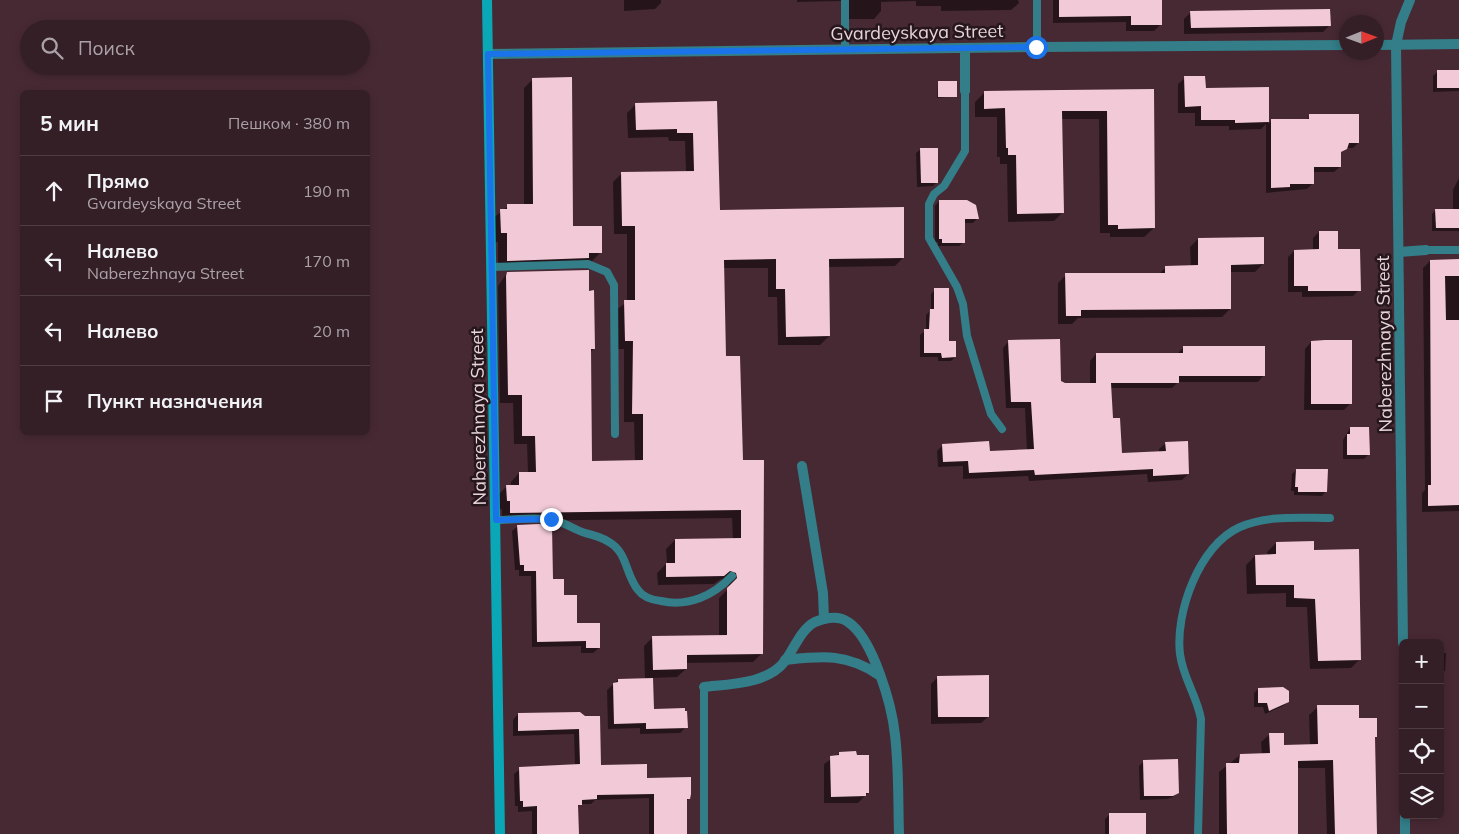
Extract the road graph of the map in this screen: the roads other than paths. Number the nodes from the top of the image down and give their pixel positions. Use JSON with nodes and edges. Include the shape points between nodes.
{"nodes":[{"id":1,"x":487,"y":0,"type":"edge"},
{"id":2,"x":844,"y":0,"type":"edge"},
{"id":3,"x":1037,"y":0,"type":"edge"},
{"id":4,"x":1410,"y":0,"type":"edge"},
{"id":5,"x":1459,"y":44,"type":"edge"},
{"id":6,"x":1339,"y":45,"type":"edge"},
{"id":7,"x":1384,"y":45,"type":"edge"},
{"id":8,"x":1396,"y":45,"type":"junction"},
{"id":9,"x":1036,"y":47,"type":"junction"},
{"id":10,"x":965,"y":48,"type":"junction"},
{"id":11,"x":845,"y":50,"type":"junction"},
{"id":12,"x":488,"y":54,"type":"junction"},
{"id":13,"x":965,"y":91,"type":"joint"},
{"id":14,"x":1426,"y":250,"type":"joint"},
{"id":15,"x":1459,"y":250,"type":"edge"},
{"id":16,"x":1399,"y":252,"type":"junction"},
{"id":17,"x":491,"y":268,"type":"junction"},
{"id":18,"x":1002,"y":429,"type":"dead end"},
{"id":19,"x":615,"y":434,"type":"dead end"},
{"id":20,"x":802,"y":466,"type":"dead end"},
{"id":21,"x":1330,"y":518,"type":"dead end"},
{"id":22,"x":496,"y":520,"type":"junction"},
{"id":23,"x":732,"y":576,"type":"dead end"},
{"id":24,"x":824,"y":619,"type":"junction"},
{"id":25,"x":1403,"y":639,"type":"edge"},
{"id":26,"x":785,"y":660,"type":"junction"},
{"id":27,"x":880,"y":676,"type":"junction"},
{"id":28,"x":704,"y":687,"type":"joint"},
{"id":29,"x":1405,"y":819,"type":"edge"},
{"id":30,"x":500,"y":834,"type":"edge"},
{"id":31,"x":704,"y":834,"type":"edge"},
{"id":32,"x":899,"y":834,"type":"edge"},
{"id":33,"x":1198,"y":834,"type":"edge"},
{"id":34,"x":1405,"y":834,"type":"edge"}],
"edges":[{"from":1,"to":12,"type":"street","name":"Naberezhnaya Street"},
{"from":2,"to":11,"type":"lane"},
{"from":3,"to":9,"type":"lane"},
{"from":4,"to":8,"type":"street","name":"Naberezhnaya Street"},
{"from":5,"to":8,"type":"street"},
{"from":6,"to":9,"type":"street","name":"Gvardeyskaya Street"},
{"from":7,"to":8,"type":"street"},
{"from":8,"to":16,"type":"street","name":"Naberezhnaya Street"},
{"from":9,"to":10,"type":"street","name":"Gvardeyskaya Street"},
{"from":10,"to":11,"type":"street","name":"Gvardeyskaya Street"},
{"from":10,"to":13,"type":"street"},
{"from":11,"to":12,"type":"street","name":"Gvardeyskaya Street"},
{"from":12,"to":17,"type":"street","name":"Naberezhnaya Street"},
{"from":13,"to":18,"type":"lane","via":[[966,151],[929,204],[929,238],[957,287],[967,336],[991,414]]},
{"from":14,"to":15,"type":"lane"},
{"from":14,"to":16,"type":"street"},
{"from":16,"to":25,"type":"street","name":"Naberezhnaya Street"},
{"from":17,"to":19,"type":"lane","via":[[588,264],[607,272],[614,285]]},
{"from":17,"to":22,"type":"street","name":"Naberezhnaya Street"},
{"from":20,"to":24,"type":"street","via":[[823,593]]},
{"from":21,"to":33,"type":"lane","via":[[1265,519],[1240,527],[1226,534],[1196,573],[1182,614],[1178,638],[1184,674],[1200,719]]},
{"from":22,"to":23,"type":"lane","via":[[551,519],[598,535],[622,554],[637,590],[656,600],[669,603],[702,598],[715,592]]},
{"from":22,"to":30,"type":"street","name":"Naberezhnaya Street"},
{"from":24,"to":26,"type":"street","via":[[813,623]]},
{"from":24,"to":27,"type":"street","via":[[838,618],[857,631],[868,647]]},
{"from":26,"to":27,"type":"street","via":[[816,656],[844,658]]},
{"from":26,"to":28,"type":"street","via":[[768,674],[750,681]]},
{"from":27,"to":32,"type":"street","via":[[895,734]]},
{"from":28,"to":31,"type":"lane"},
{"from":29,"to":34,"type":"street"}]}
